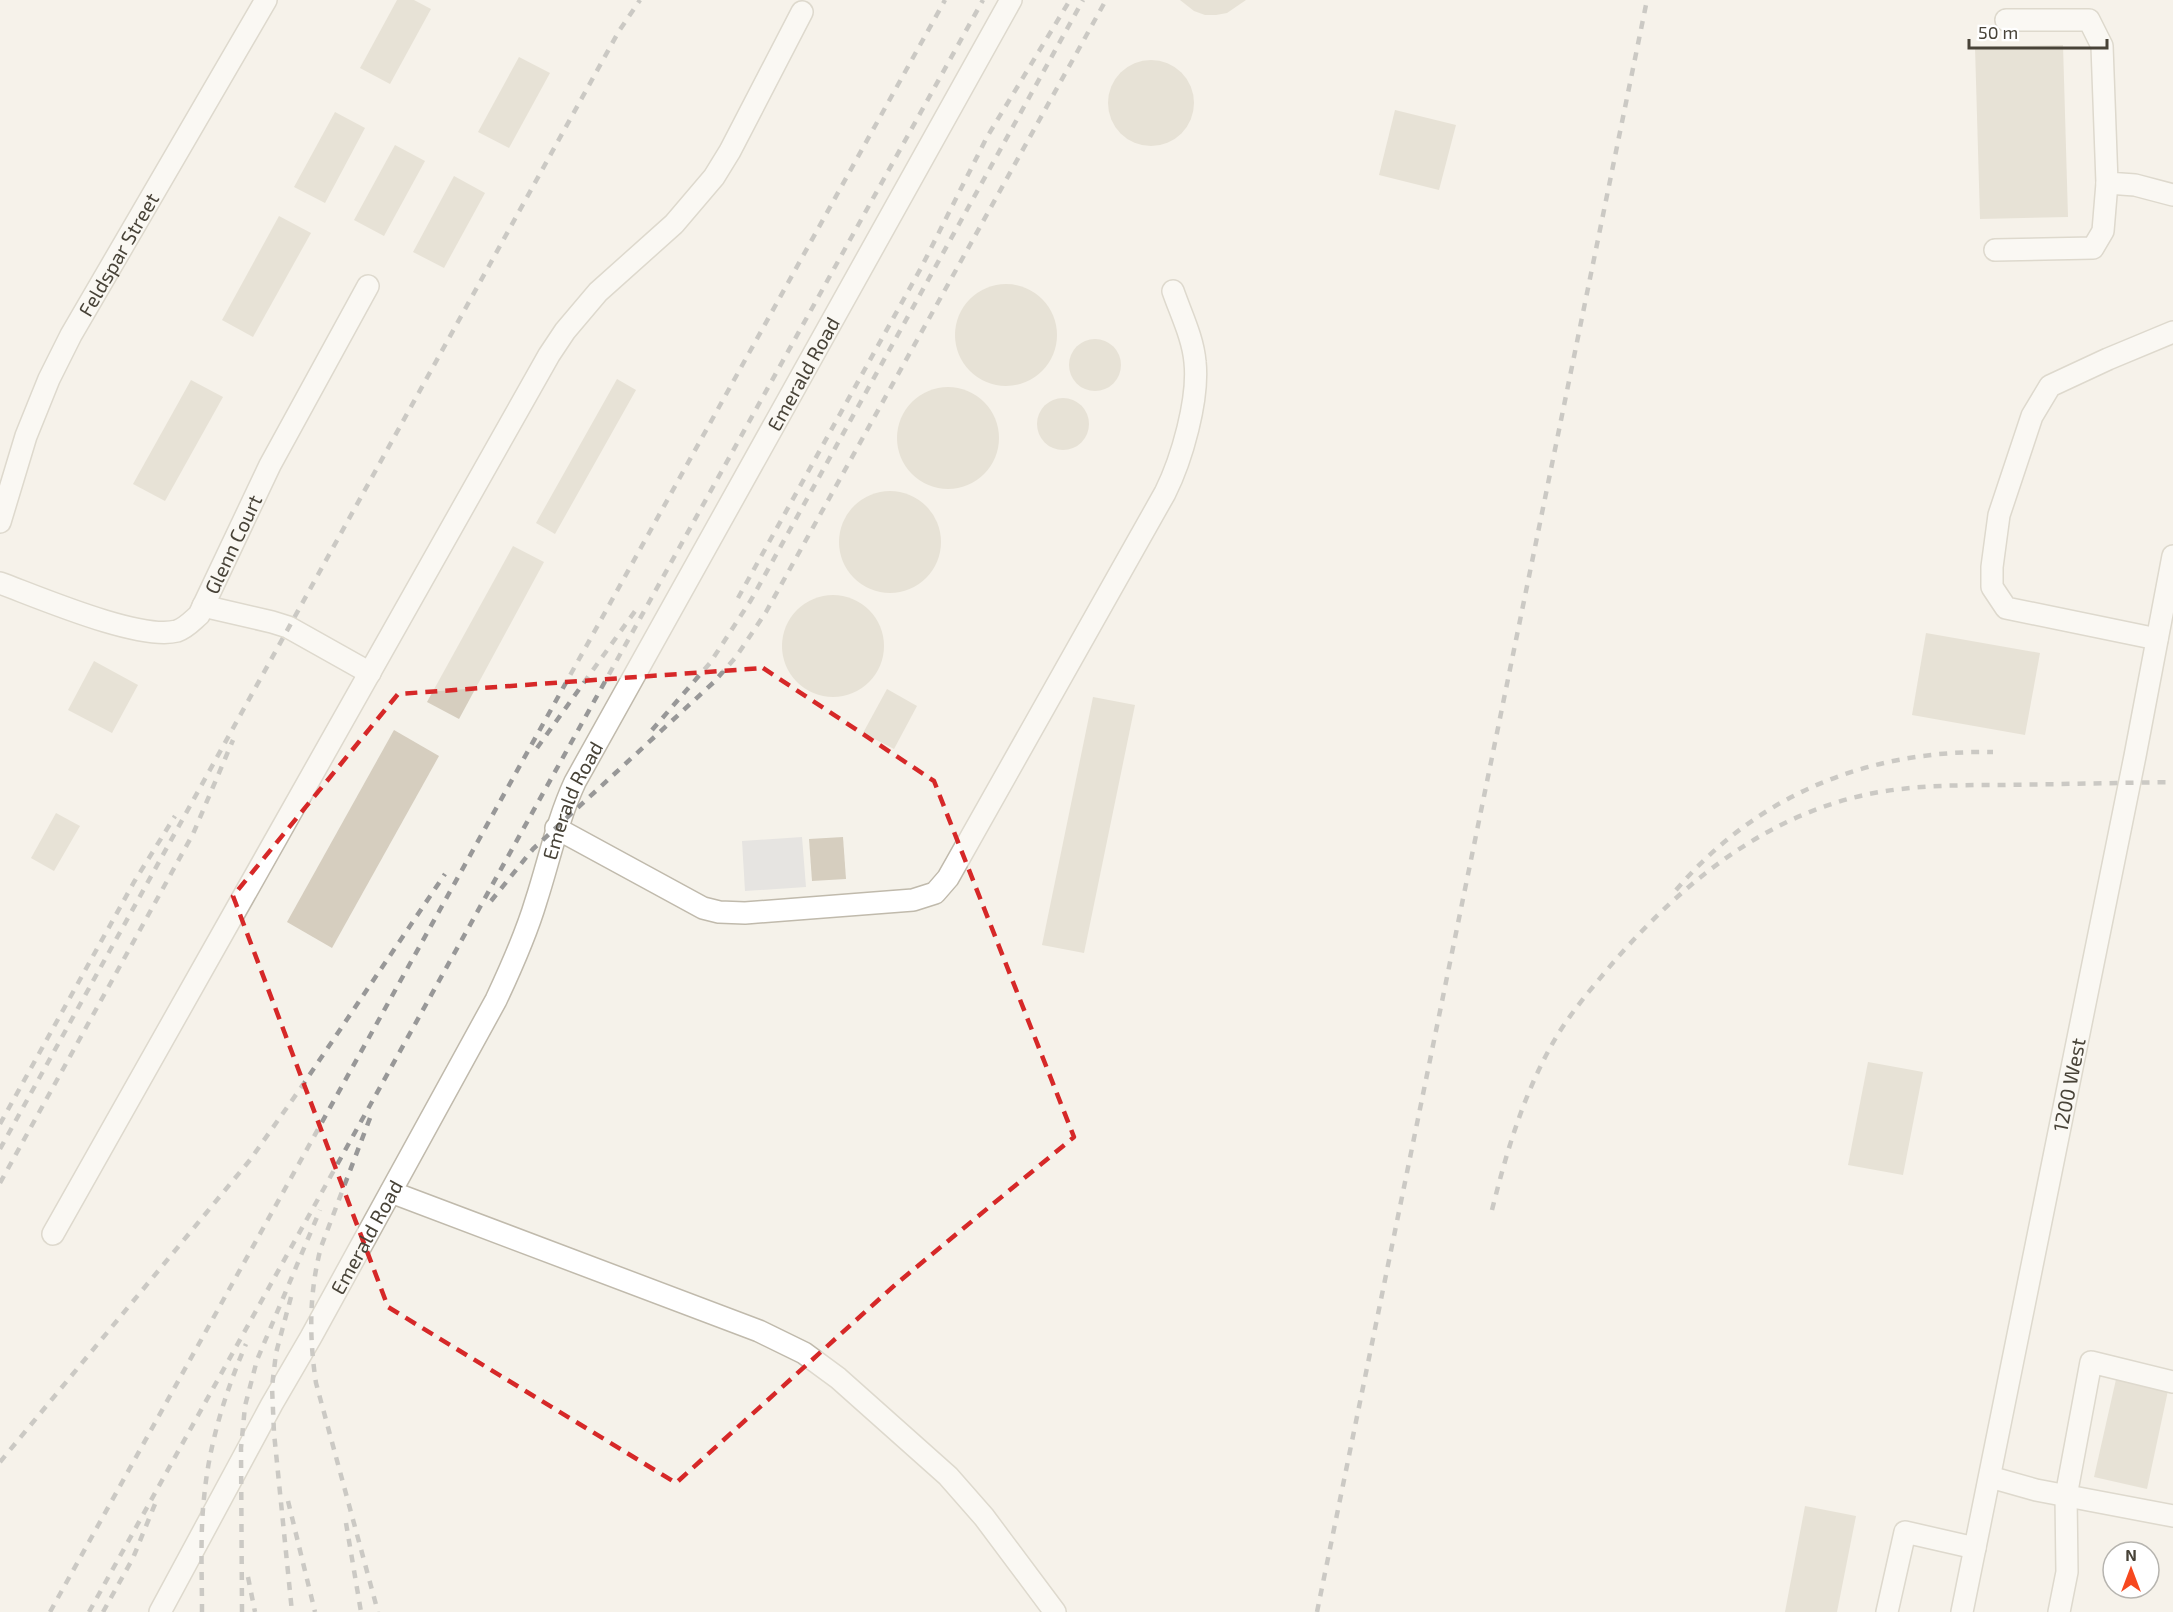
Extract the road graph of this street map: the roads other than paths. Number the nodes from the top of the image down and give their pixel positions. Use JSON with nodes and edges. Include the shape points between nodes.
{"nodes":[{"id":1,"x":266,"y":0,"type":"edge"},
{"id":2,"x":1011,"y":0,"type":"edge"},
{"id":3,"x":802,"y":12,"type":"dead end"},
{"id":4,"x":2006,"y":20,"type":"dead end"},
{"id":5,"x":2107,"y":183,"type":"junction"},
{"id":6,"x":2173,"y":195,"type":"edge"},
{"id":7,"x":1995,"y":250,"type":"dead end"},
{"id":8,"x":368,"y":286,"type":"dead end"},
{"id":9,"x":1173,"y":291,"type":"dead end"},
{"id":10,"x":2173,"y":332,"type":"edge"},
{"id":11,"x":0,"y":522,"type":"edge"},
{"id":12,"x":2173,"y":556,"type":"edge"},
{"id":13,"x":0,"y":583,"type":"edge"},
{"id":14,"x":203,"y":606,"type":"junction"},
{"id":15,"x":2157,"y":639,"type":"junction"},
{"id":16,"x":370,"y":673,"type":"junction"},
{"id":17,"x":556,"y":828,"type":"junction"},
{"id":18,"x":391,"y":1192,"type":"junction"},
{"id":19,"x":53,"y":1234,"type":"dead end"},
{"id":20,"x":2173,"y":1382,"type":"edge"},
{"id":21,"x":1990,"y":1477,"type":"junction"},
{"id":22,"x":2066,"y":1496,"type":"junction"},
{"id":23,"x":2173,"y":1516,"type":"edge"},
{"id":24,"x":1975,"y":1548,"type":"junction"},
{"id":25,"x":159,"y":1612,"type":"edge"},
{"id":26,"x":1055,"y":1612,"type":"edge"},
{"id":27,"x":1887,"y":1612,"type":"edge"},
{"id":28,"x":1962,"y":1612,"type":"edge"},
{"id":29,"x":2059,"y":1612,"type":"edge"}],
"edges":[{"from":1,"to":11,"type":"street","name":"Feldspar Street","via":[[71,335],[26,436]]},
{"from":2,"to":17,"type":"street","name":"Emerald Road","via":[[575,782]]},
{"from":3,"to":16,"type":"street","via":[[714,177],[674,224],[598,292],[549,355]]},
{"from":4,"to":5,"type":"street","via":[[2089,20],[2102,46]]},
{"from":5,"to":6,"type":"street","via":[[2135,185]]},
{"from":5,"to":7,"type":"street","via":[[2103,231],[2093,248]]},
{"from":8,"to":14,"type":"street","name":"Glenn Court","via":[[270,465]]},
{"from":9,"to":17,"type":"street","via":[[1193,347],[1196,373],[1179,462],[948,878],[935,893],[913,900],[719,912],[688,901]]},
{"from":10,"to":15,"type":"street","via":[[2050,386],[2032,416],[1999,515],[1992,567],[1992,587],[2006,608]]},
{"from":12,"to":15,"type":"street","name":"1200 West"},
{"from":13,"to":14,"type":"street","name":"Glenn Court","via":[[145,631],[176,631],[189,625]]},
{"from":14,"to":16,"type":"street","via":[[288,627]]},
{"from":15,"to":21,"type":"street","name":"1200 West"},
{"from":16,"to":19,"type":"street"},
{"from":17,"to":18,"type":"street","name":"Emerald Road","via":[[535,904],[509,973]]},
{"from":18,"to":25,"type":"street","name":"Emerald Road"},
{"from":18,"to":26,"type":"street","via":[[759,1331],[804,1353],[855,1391],[948,1476]]},
{"from":20,"to":22,"type":"street","via":[[2091,1362]]},
{"from":21,"to":22,"type":"street"},
{"from":21,"to":24,"type":"street","name":"1200 West"},
{"from":22,"to":23,"type":"street"},
{"from":22,"to":29,"type":"street","via":[[2067,1572]]},
{"from":24,"to":27,"type":"street","via":[[1905,1533]]},
{"from":24,"to":28,"type":"street","name":"1200 West"}]}
